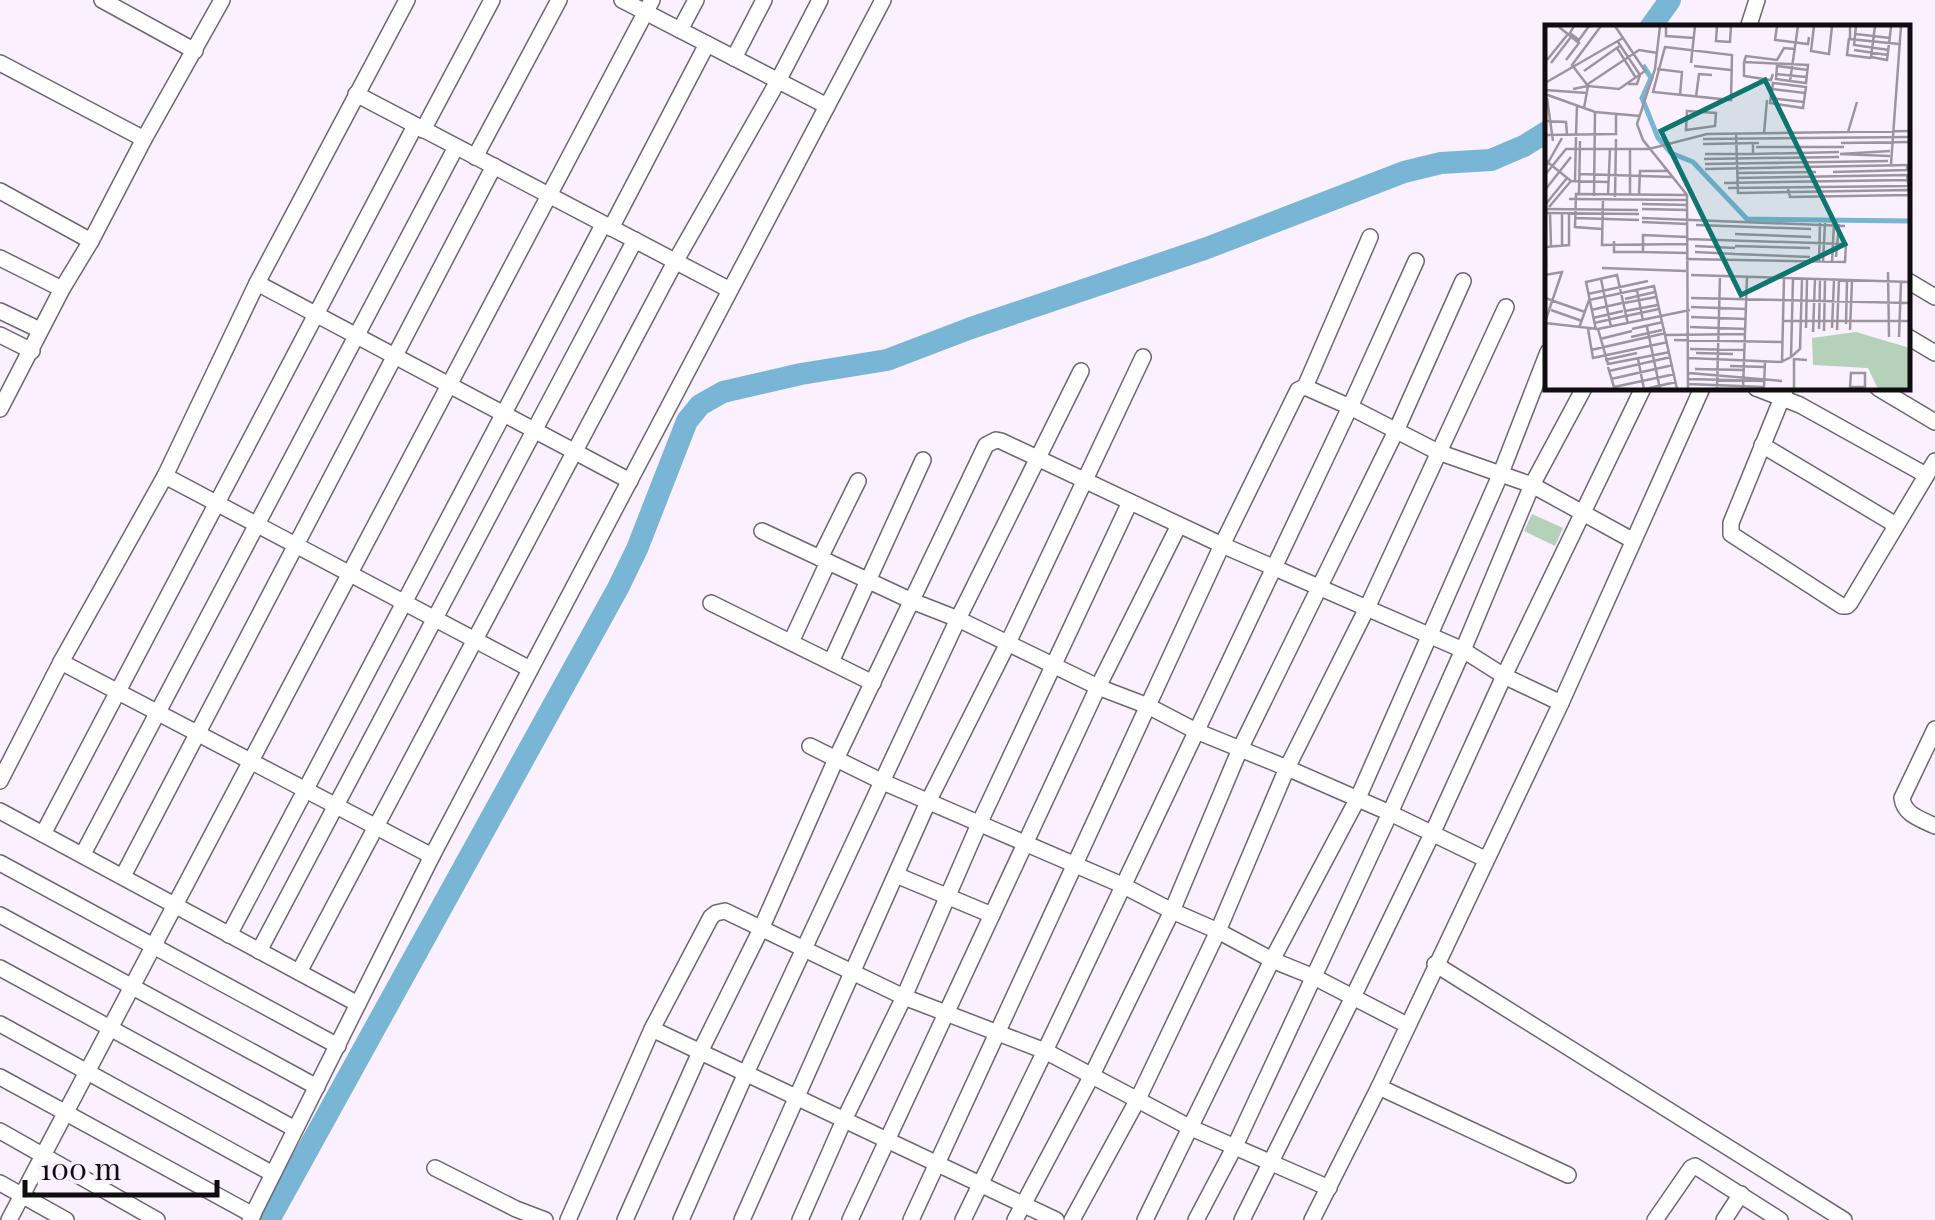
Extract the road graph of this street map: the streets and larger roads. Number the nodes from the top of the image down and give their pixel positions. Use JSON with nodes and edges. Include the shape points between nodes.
{"nodes":[{"id":1,"x":102,"y":0,"type":"edge"},
{"id":2,"x":201,"y":0,"type":"edge"},
{"id":3,"x":406,"y":0,"type":"edge"},
{"id":4,"x":492,"y":0,"type":"edge"},
{"id":5,"x":560,"y":0,"type":"edge"},
{"id":6,"x":622,"y":0,"type":"edge"},
{"id":7,"x":696,"y":0,"type":"edge"},
{"id":8,"x":764,"y":0,"type":"edge"},
{"id":9,"x":820,"y":0,"type":"edge"},
{"id":10,"x":882,"y":0,"type":"edge"},
{"id":11,"x":1757,"y":0,"type":"edge"},
{"id":12,"x":220,"y":4,"type":"edge"},
{"id":13,"x":649,"y":6,"type":"edge"},
{"id":14,"x":1749,"y":25,"type":"edge"},
{"id":15,"x":680,"y":30,"type":"junction"},
{"id":16,"x":707,"y":44,"type":"junction"},
{"id":17,"x":195,"y":51,"type":"junction"},
{"id":18,"x":734,"y":58,"type":"junction"},
{"id":19,"x":0,"y":63,"type":"edge"},
{"id":20,"x":778,"y":81,"type":"junction"},
{"id":21,"x":356,"y":94,"type":"junction"},
{"id":22,"x":826,"y":106,"type":"junction"},
{"id":23,"x":419,"y":128,"type":"junction"},
{"id":24,"x":144,"y":138,"type":"junction"},
{"id":25,"x":456,"y":147,"type":"junction"},
{"id":26,"x":475,"y":158,"type":"junction"},
{"id":27,"x":494,"y":166,"type":"junction"},
{"id":28,"x":0,"y":191,"type":"edge"},
{"id":29,"x":548,"y":196,"type":"junction"},
{"id":30,"x":607,"y":226,"type":"junction"},
{"id":31,"x":1370,"y":238,"type":"dead end"},
{"id":32,"x":91,"y":240,"type":"junction"},
{"id":33,"x":635,"y":240,"type":"junction"},
{"id":34,"x":0,"y":258,"type":"edge"},
{"id":35,"x":1416,"y":261,"type":"dead end"},
{"id":36,"x":675,"y":262,"type":"junction"},
{"id":37,"x":1462,"y":281,"type":"dead end"},
{"id":38,"x":1910,"y":282,"type":"edge"},
{"id":39,"x":257,"y":283,"type":"junction"},
{"id":40,"x":62,"y":290,"type":"junction"},
{"id":41,"x":730,"y":290,"type":"junction"},
{"id":42,"x":1935,"y":297,"type":"edge"},
{"id":43,"x":1506,"y":307,"type":"dead end"},
{"id":44,"x":0,"y":312,"type":"edge"},
{"id":45,"x":316,"y":315,"type":"junction"},
{"id":46,"x":40,"y":330,"type":"junction"},
{"id":47,"x":0,"y":335,"type":"edge"},
{"id":48,"x":357,"y":336,"type":"junction"},
{"id":49,"x":1910,"y":338,"type":"edge"},
{"id":50,"x":32,"y":350,"type":"junction"},
{"id":51,"x":1935,"y":352,"type":"edge"},
{"id":52,"x":396,"y":356,"type":"junction"},
{"id":53,"x":1143,"y":357,"type":"dead end"},
{"id":54,"x":1545,"y":360,"type":"edge"},
{"id":55,"x":1081,"y":371,"type":"dead end"},
{"id":56,"x":449,"y":385,"type":"junction"},
{"id":57,"x":1305,"y":387,"type":"junction"},
{"id":58,"x":1583,"y":390,"type":"edge"},
{"id":59,"x":1642,"y":390,"type":"edge"},
{"id":60,"x":1701,"y":390,"type":"edge"},
{"id":61,"x":1881,"y":390,"type":"edge"},
{"id":62,"x":1783,"y":392,"type":"edge"},
{"id":63,"x":2,"y":398,"type":"edge"},
{"id":64,"x":1350,"y":407,"type":"junction"},
{"id":65,"x":504,"y":415,"type":"junction"},
{"id":66,"x":1935,"y":422,"type":"edge"},
{"id":67,"x":535,"y":430,"type":"junction"},
{"id":68,"x":1396,"y":431,"type":"junction"},
{"id":69,"x":1762,"y":444,"type":"junction"},
{"id":70,"x":575,"y":452,"type":"junction"},
{"id":71,"x":1438,"y":452,"type":"junction"},
{"id":72,"x":1036,"y":459,"type":"junction"},
{"id":73,"x":923,"y":460,"type":"dead end"},
{"id":74,"x":1931,"y":468,"type":"edge"},
{"id":75,"x":1500,"y":472,"type":"junction"},
{"id":76,"x":165,"y":476,"type":"junction"},
{"id":77,"x":630,"y":480,"type":"junction"},
{"id":78,"x":858,"y":481,"type":"dead end"},
{"id":79,"x":1084,"y":481,"type":"junction"},
{"id":80,"x":1532,"y":485,"type":"junction"},
{"id":81,"x":1130,"y":502,"type":"junction"},
{"id":82,"x":216,"y":504,"type":"junction"},
{"id":83,"x":1584,"y":512,"type":"junction"},
{"id":84,"x":256,"y":525,"type":"junction"},
{"id":85,"x":1179,"y":525,"type":"junction"},
{"id":86,"x":1896,"y":525,"type":"junction"},
{"id":87,"x":762,"y":531,"type":"dead end"},
{"id":88,"x":1632,"y":540,"type":"junction"},
{"id":89,"x":1222,"y":544,"type":"junction"},
{"id":90,"x":296,"y":545,"type":"junction"},
{"id":91,"x":824,"y":560,"type":"junction"},
{"id":92,"x":1273,"y":566,"type":"junction"},
{"id":93,"x":349,"y":574,"type":"junction"},
{"id":94,"x":868,"y":580,"type":"junction"},
{"id":95,"x":1318,"y":586,"type":"junction"},
{"id":96,"x":912,"y":601,"type":"junction"},
{"id":97,"x":404,"y":604,"type":"junction"},
{"id":98,"x":711,"y":604,"type":"dead end"},
{"id":99,"x":1367,"y":608,"type":"junction"},
{"id":100,"x":958,"y":619,"type":"junction"},
{"id":101,"x":435,"y":620,"type":"junction"},
{"id":102,"x":1431,"y":635,"type":"junction"},
{"id":103,"x":475,"y":640,"type":"junction"},
{"id":104,"x":791,"y":642,"type":"junction"},
{"id":105,"x":1008,"y":643,"type":"junction"},
{"id":106,"x":1463,"y":650,"type":"junction"},
{"id":107,"x":61,"y":662,"type":"junction"},
{"id":108,"x":831,"y":662,"type":"junction"},
{"id":109,"x":1054,"y":665,"type":"junction"},
{"id":110,"x":530,"y":670,"type":"junction"},
{"id":111,"x":1504,"y":676,"type":"junction"},
{"id":112,"x":873,"y":682,"type":"junction"},
{"id":113,"x":1098,"y":687,"type":"junction"},
{"id":114,"x":118,"y":691,"type":"junction"},
{"id":115,"x":1561,"y":703,"type":"junction"},
{"id":116,"x":1148,"y":706,"type":"junction"},
{"id":117,"x":158,"y":712,"type":"junction"},
{"id":118,"x":1196,"y":731,"type":"junction"},
{"id":119,"x":198,"y":732,"type":"junction"},
{"id":120,"x":1933,"y":736,"type":"edge"},
{"id":121,"x":810,"y":746,"type":"dead end"},
{"id":122,"x":1240,"y":749,"type":"junction"},
{"id":123,"x":836,"y":759,"type":"junction"},
{"id":124,"x":250,"y":761,"type":"junction"},
{"id":125,"x":1287,"y":768,"type":"junction"},
{"id":126,"x":0,"y":780,"type":"edge"},
{"id":127,"x":884,"y":782,"type":"junction"},
{"id":128,"x":305,"y":790,"type":"junction"},
{"id":129,"x":1358,"y":798,"type":"junction"},
{"id":130,"x":928,"y":802,"type":"junction"},
{"id":131,"x":336,"y":806,"type":"junction"},
{"id":132,"x":0,"y":810,"type":"edge"},
{"id":133,"x":1390,"y":813,"type":"junction"},
{"id":134,"x":978,"y":824,"type":"junction"},
{"id":135,"x":1935,"y":826,"type":"edge"},
{"id":136,"x":376,"y":828,"type":"junction"},
{"id":137,"x":43,"y":834,"type":"junction"},
{"id":138,"x":1432,"y":834,"type":"junction"},
{"id":139,"x":1025,"y":844,"type":"junction"},
{"id":140,"x":83,"y":854,"type":"junction"},
{"id":141,"x":432,"y":856,"type":"junction"},
{"id":142,"x":1485,"y":859,"type":"junction"},
{"id":143,"x":0,"y":864,"type":"edge"},
{"id":144,"x":1075,"y":864,"type":"junction"},
{"id":145,"x":123,"y":876,"type":"junction"},
{"id":146,"x":896,"y":876,"type":"junction"},
{"id":147,"x":1122,"y":885,"type":"junction"},
{"id":148,"x":947,"y":897,"type":"junction"},
{"id":149,"x":175,"y":905,"type":"junction"},
{"id":150,"x":1172,"y":912,"type":"junction"},
{"id":151,"x":0,"y":915,"type":"edge"},
{"id":152,"x":992,"y":915,"type":"junction"},
{"id":153,"x":761,"y":928,"type":"junction"},
{"id":154,"x":1218,"y":931,"type":"junction"},
{"id":155,"x":229,"y":935,"type":"junction"},
{"id":156,"x":153,"y":946,"type":"junction"},
{"id":157,"x":804,"y":949,"type":"junction"},
{"id":158,"x":259,"y":951,"type":"junction"},
{"id":159,"x":1272,"y":960,"type":"junction"},
{"id":160,"x":1435,"y":964,"type":"junction"},
{"id":161,"x":0,"y":968,"type":"edge"},
{"id":162,"x":300,"y":972,"type":"junction"},
{"id":163,"x":853,"y":974,"type":"junction"},
{"id":164,"x":1314,"y":977,"type":"junction"},
{"id":165,"x":132,"y":986,"type":"junction"},
{"id":166,"x":904,"y":996,"type":"junction"},
{"id":167,"x":1353,"y":997,"type":"junction"},
{"id":168,"x":358,"y":1004,"type":"junction"},
{"id":169,"x":946,"y":1013,"type":"junction"},
{"id":170,"x":0,"y":1024,"type":"edge"},
{"id":171,"x":1406,"y":1025,"type":"junction"},
{"id":172,"x":109,"y":1028,"type":"junction"},
{"id":173,"x":652,"y":1029,"type":"junction"},
{"id":174,"x":998,"y":1033,"type":"junction"},
{"id":175,"x":338,"y":1046,"type":"junction"},
{"id":176,"x":1045,"y":1051,"type":"junction"},
{"id":177,"x":700,"y":1052,"type":"junction"},
{"id":178,"x":86,"y":1072,"type":"junction"},
{"id":179,"x":746,"y":1074,"type":"junction"},
{"id":180,"x":0,"y":1077,"type":"edge"},
{"id":181,"x":1092,"y":1077,"type":"junction"},
{"id":182,"x":317,"y":1087,"type":"junction"},
{"id":183,"x":1378,"y":1087,"type":"junction"},
{"id":184,"x":796,"y":1097,"type":"junction"},
{"id":185,"x":1138,"y":1100,"type":"junction"},
{"id":186,"x":65,"y":1112,"type":"junction"},
{"id":187,"x":844,"y":1120,"type":"junction"},
{"id":188,"x":1189,"y":1127,"type":"junction"},
{"id":189,"x":295,"y":1129,"type":"junction"},
{"id":190,"x":0,"y":1130,"type":"edge"},
{"id":191,"x":887,"y":1140,"type":"junction"},
{"id":192,"x":1235,"y":1146,"type":"junction"},
{"id":193,"x":42,"y":1154,"type":"junction"},
{"id":194,"x":1270,"y":1161,"type":"junction"},
{"id":195,"x":937,"y":1164,"type":"junction"},
{"id":196,"x":435,"y":1168,"type":"dead end"},
{"id":197,"x":273,"y":1174,"type":"junction"},
{"id":198,"x":1568,"y":1175,"type":"dead end"},
{"id":199,"x":0,"y":1183,"type":"edge"},
{"id":200,"x":979,"y":1184,"type":"junction"},
{"id":201,"x":1328,"y":1188,"type":"junction"},
{"id":202,"x":1741,"y":1194,"type":"junction"},
{"id":203,"x":21,"y":1195,"type":"junction"},
{"id":204,"x":1018,"y":1212,"type":"edge"},
{"id":205,"x":514,"y":1215,"type":"edge"},
{"id":206,"x":252,"y":1217,"type":"edge"},
{"id":207,"x":9,"y":1220,"type":"edge"},
{"id":208,"x":66,"y":1220,"type":"edge"},
{"id":209,"x":157,"y":1220,"type":"edge"},
{"id":210,"x":545,"y":1220,"type":"edge"},
{"id":211,"x":568,"y":1220,"type":"edge"},
{"id":212,"x":625,"y":1220,"type":"edge"},
{"id":213,"x":681,"y":1220,"type":"edge"},
{"id":214,"x":742,"y":1220,"type":"edge"},
{"id":215,"x":800,"y":1220,"type":"edge"},
{"id":216,"x":850,"y":1220,"type":"edge"},
{"id":217,"x":911,"y":1220,"type":"edge"},
{"id":218,"x":963,"y":1220,"type":"edge"},
{"id":219,"x":1056,"y":1220,"type":"edge"},
{"id":220,"x":1072,"y":1220,"type":"edge"},
{"id":221,"x":1144,"y":1220,"type":"edge"},
{"id":222,"x":1196,"y":1220,"type":"edge"},
{"id":223,"x":1242,"y":1220,"type":"edge"},
{"id":224,"x":1312,"y":1220,"type":"edge"},
{"id":225,"x":1655,"y":1220,"type":"edge"},
{"id":226,"x":1724,"y":1220,"type":"edge"},
{"id":227,"x":1780,"y":1220,"type":"edge"},
{"id":228,"x":1844,"y":1220,"type":"edge"}],
"edges":[{"from":1,"to":17,"type":"street"},
{"from":2,"to":12,"type":"street"},
{"from":3,"to":21,"type":"street"},
{"from":4,"to":23,"type":"street"},
{"from":5,"to":26,"type":"street"},
{"from":6,"to":13,"type":"street"},
{"from":7,"to":15,"type":"street"},
{"from":8,"to":18,"type":"street"},
{"from":9,"to":20,"type":"street"},
{"from":10,"to":22,"type":"street"},
{"from":11,"to":14,"type":"street"},
{"from":12,"to":17,"type":"street"},
{"from":13,"to":15,"type":"street"},
{"from":13,"to":29,"type":"street"},
{"from":15,"to":16,"type":"street"},
{"from":16,"to":18,"type":"street"},
{"from":16,"to":30,"type":"street"},
{"from":17,"to":24,"type":"street"},
{"from":18,"to":20,"type":"street"},
{"from":19,"to":24,"type":"street"},
{"from":20,"to":22,"type":"street"},
{"from":20,"to":36,"type":"street"},
{"from":21,"to":23,"type":"street"},
{"from":21,"to":39,"type":"street"},
{"from":22,"to":41,"type":"street"},
{"from":23,"to":25,"type":"street"},
{"from":23,"to":45,"type":"street"},
{"from":24,"to":32,"type":"street"},
{"from":25,"to":26,"type":"street"},
{"from":25,"to":48,"type":"street"},
{"from":26,"to":27,"type":"street"},
{"from":27,"to":29,"type":"street"},
{"from":27,"to":52,"type":"street"},
{"from":28,"to":32,"type":"street"},
{"from":29,"to":30,"type":"street"},
{"from":29,"to":56,"type":"street"},
{"from":30,"to":33,"type":"street"},
{"from":30,"to":65,"type":"street"},
{"from":31,"to":57,"type":"street"},
{"from":32,"to":40,"type":"street"},
{"from":33,"to":36,"type":"street"},
{"from":33,"to":67,"type":"street"},
{"from":34,"to":40,"type":"street"},
{"from":35,"to":64,"type":"street"},
{"from":36,"to":41,"type":"street"},
{"from":36,"to":70,"type":"street"},
{"from":37,"to":68,"type":"street"},
{"from":38,"to":42,"type":"street"},
{"from":39,"to":45,"type":"street"},
{"from":39,"to":76,"type":"street"},
{"from":40,"to":46,"type":"street"},
{"from":41,"to":77,"type":"street"},
{"from":43,"to":71,"type":"street"},
{"from":44,"to":46,"type":"street"},
{"from":45,"to":48,"type":"street"},
{"from":45,"to":82,"type":"street"},
{"from":46,"to":50,"type":"street"},
{"from":47,"to":50,"type":"street"},
{"from":48,"to":52,"type":"street"},
{"from":48,"to":84,"type":"street"},
{"from":49,"to":51,"type":"street"},
{"from":50,"to":63,"type":"street"},
{"from":52,"to":56,"type":"street"},
{"from":52,"to":90,"type":"street"},
{"from":53,"to":79,"type":"street"},
{"from":54,"to":75,"type":"street"},
{"from":55,"to":72,"type":"street"},
{"from":56,"to":65,"type":"street"},
{"from":56,"to":93,"type":"street"},
{"from":57,"to":64,"type":"street"},
{"from":57,"to":89,"type":"street"},
{"from":58,"to":80,"type":"street"},
{"from":59,"to":83,"type":"street"},
{"from":60,"to":88,"type":"street"},
{"from":61,"to":66,"type":"street"},
{"from":62,"to":69,"type":"street"},
{"from":62,"to":74,"type":"street"},
{"from":64,"to":68,"type":"street"},
{"from":64,"to":92,"type":"street"},
{"from":65,"to":67,"type":"street"},
{"from":65,"to":97,"type":"street"},
{"from":67,"to":70,"type":"street"},
{"from":67,"to":101,"type":"street"},
{"from":68,"to":71,"type":"street"},
{"from":68,"to":95,"type":"street"},
{"from":69,"to":86,"type":"street"},
{"from":69,"to":86,"type":"street","via":[[1730,534],[1842,606]]},
{"from":70,"to":77,"type":"street"},
{"from":70,"to":103,"type":"street"},
{"from":71,"to":75,"type":"street"},
{"from":71,"to":99,"type":"street"},
{"from":72,"to":79,"type":"street"},
{"from":72,"to":96,"type":"street","via":[[1001,441],[986,445]]},
{"from":72,"to":100,"type":"street"},
{"from":73,"to":94,"type":"street"},
{"from":74,"to":86,"type":"street"},
{"from":75,"to":80,"type":"street"},
{"from":75,"to":102,"type":"street"},
{"from":76,"to":82,"type":"street"},
{"from":76,"to":107,"type":"street"},
{"from":77,"to":110,"type":"street"},
{"from":78,"to":91,"type":"street"},
{"from":79,"to":81,"type":"street"},
{"from":79,"to":105,"type":"street"},
{"from":80,"to":83,"type":"street"},
{"from":80,"to":106,"type":"street"},
{"from":81,"to":85,"type":"street"},
{"from":81,"to":109,"type":"street"},
{"from":82,"to":84,"type":"street"},
{"from":82,"to":114,"type":"street"},
{"from":83,"to":88,"type":"street"},
{"from":83,"to":111,"type":"street"},
{"from":84,"to":90,"type":"street"},
{"from":84,"to":117,"type":"street"},
{"from":85,"to":89,"type":"street"},
{"from":85,"to":113,"type":"street"},
{"from":87,"to":91,"type":"street"},
{"from":88,"to":115,"type":"street"},
{"from":89,"to":92,"type":"street"},
{"from":89,"to":116,"type":"street"},
{"from":90,"to":93,"type":"street"},
{"from":90,"to":119,"type":"street"},
{"from":91,"to":94,"type":"street"},
{"from":91,"to":104,"type":"street"},
{"from":92,"to":95,"type":"street"},
{"from":92,"to":118,"type":"street"},
{"from":93,"to":97,"type":"street"},
{"from":93,"to":124,"type":"street"},
{"from":94,"to":96,"type":"street"},
{"from":94,"to":108,"type":"street"},
{"from":95,"to":99,"type":"street"},
{"from":95,"to":122,"type":"street"},
{"from":96,"to":100,"type":"street"},
{"from":96,"to":112,"type":"street"},
{"from":97,"to":101,"type":"street"},
{"from":97,"to":128,"type":"street"},
{"from":98,"to":104,"type":"street"},
{"from":99,"to":102,"type":"street"},
{"from":99,"to":125,"type":"street"},
{"from":100,"to":105,"type":"street"},
{"from":100,"to":127,"type":"street"},
{"from":101,"to":103,"type":"street"},
{"from":101,"to":131,"type":"street"},
{"from":102,"to":106,"type":"street"},
{"from":102,"to":129,"type":"street"},
{"from":103,"to":110,"type":"street"},
{"from":103,"to":136,"type":"street"},
{"from":104,"to":108,"type":"street"},
{"from":105,"to":109,"type":"street"},
{"from":105,"to":130,"type":"street"},
{"from":106,"to":111,"type":"street"},
{"from":106,"to":133,"type":"street"},
{"from":107,"to":114,"type":"street"},
{"from":107,"to":126,"type":"street"},
{"from":108,"to":112,"type":"street"},
{"from":109,"to":113,"type":"street"},
{"from":109,"to":134,"type":"street"},
{"from":110,"to":141,"type":"street"},
{"from":111,"to":115,"type":"street"},
{"from":111,"to":138,"type":"street"},
{"from":112,"to":123,"type":"street"},
{"from":113,"to":116,"type":"street"},
{"from":113,"to":139,"type":"street"},
{"from":114,"to":117,"type":"street"},
{"from":114,"to":137,"type":"street"},
{"from":115,"to":142,"type":"street"},
{"from":116,"to":118,"type":"street"},
{"from":116,"to":144,"type":"street"},
{"from":117,"to":119,"type":"street"},
{"from":117,"to":140,"type":"street"},
{"from":118,"to":122,"type":"street"},
{"from":118,"to":147,"type":"street"},
{"from":119,"to":124,"type":"street"},
{"from":119,"to":145,"type":"street"},
{"from":120,"to":135,"type":"street","via":[[1902,803]]},
{"from":121,"to":123,"type":"street"},
{"from":122,"to":125,"type":"street"},
{"from":122,"to":150,"type":"street"},
{"from":123,"to":127,"type":"street"},
{"from":123,"to":153,"type":"street"},
{"from":124,"to":128,"type":"street"},
{"from":124,"to":149,"type":"street"},
{"from":125,"to":129,"type":"street"},
{"from":125,"to":154,"type":"street"},
{"from":127,"to":130,"type":"street"},
{"from":127,"to":157,"type":"street"},
{"from":128,"to":131,"type":"street"},
{"from":128,"to":155,"type":"street"},
{"from":129,"to":133,"type":"street"},
{"from":129,"to":159,"type":"street"},
{"from":130,"to":134,"type":"street"},
{"from":130,"to":146,"type":"street"},
{"from":131,"to":136,"type":"street"},
{"from":131,"to":158,"type":"street"},
{"from":132,"to":137,"type":"street"},
{"from":133,"to":138,"type":"street"},
{"from":133,"to":164,"type":"street"},
{"from":134,"to":139,"type":"street"},
{"from":134,"to":148,"type":"street"},
{"from":136,"to":141,"type":"street"},
{"from":136,"to":162,"type":"street"},
{"from":137,"to":140,"type":"street"},
{"from":138,"to":142,"type":"street"},
{"from":138,"to":167,"type":"street"},
{"from":139,"to":144,"type":"street"},
{"from":139,"to":152,"type":"street"},
{"from":140,"to":145,"type":"street"},
{"from":141,"to":168,"type":"street"},
{"from":142,"to":160,"type":"street"},
{"from":143,"to":156,"type":"street"},
{"from":144,"to":147,"type":"street"},
{"from":144,"to":174,"type":"street"},
{"from":145,"to":149,"type":"street"},
{"from":146,"to":148,"type":"street"},
{"from":146,"to":163,"type":"street"},
{"from":147,"to":150,"type":"street"},
{"from":147,"to":176,"type":"street"},
{"from":148,"to":152,"type":"street"},
{"from":148,"to":166,"type":"street"},
{"from":149,"to":155,"type":"street"},
{"from":149,"to":156,"type":"street"},
{"from":150,"to":154,"type":"street"},
{"from":150,"to":181,"type":"street"},
{"from":151,"to":165,"type":"street"},
{"from":152,"to":169,"type":"street"},
{"from":153,"to":157,"type":"street"},
{"from":153,"to":173,"type":"street","via":[[726,912],[711,917]]},
{"from":153,"to":177,"type":"street"},
{"from":154,"to":159,"type":"street"},
{"from":154,"to":185,"type":"street"},
{"from":155,"to":158,"type":"street"},
{"from":156,"to":165,"type":"street"},
{"from":156,"to":175,"type":"street"},
{"from":157,"to":163,"type":"street"},
{"from":157,"to":179,"type":"street"},
{"from":158,"to":162,"type":"street"},
{"from":159,"to":164,"type":"street"},
{"from":159,"to":188,"type":"street"},
{"from":160,"to":171,"type":"street"},
{"from":160,"to":228,"type":"street"},
{"from":161,"to":172,"type":"street"},
{"from":162,"to":168,"type":"street"},
{"from":163,"to":166,"type":"street"},
{"from":163,"to":184,"type":"street"},
{"from":164,"to":167,"type":"street"},
{"from":164,"to":192,"type":"street"},
{"from":165,"to":172,"type":"street"},
{"from":165,"to":182,"type":"street"},
{"from":166,"to":169,"type":"street"},
{"from":166,"to":187,"type":"street"},
{"from":167,"to":171,"type":"street"},
{"from":167,"to":194,"type":"street"},
{"from":168,"to":175,"type":"street"},
{"from":169,"to":174,"type":"street"},
{"from":169,"to":191,"type":"street"},
{"from":170,"to":178,"type":"street"},
{"from":171,"to":183,"type":"street"},
{"from":172,"to":178,"type":"street"},
{"from":172,"to":189,"type":"street"},
{"from":173,"to":177,"type":"street"},
{"from":173,"to":211,"type":"street"},
{"from":174,"to":176,"type":"street"},
{"from":174,"to":195,"type":"street"},
{"from":175,"to":182,"type":"street"},
{"from":176,"to":181,"type":"street"},
{"from":176,"to":200,"type":"street"},
{"from":177,"to":179,"type":"street"},
{"from":177,"to":212,"type":"street"},
{"from":178,"to":186,"type":"street"},
{"from":178,"to":197,"type":"street"},
{"from":179,"to":184,"type":"street"},
{"from":179,"to":213,"type":"street"},
{"from":180,"to":186,"type":"street"},
{"from":181,"to":185,"type":"street"},
{"from":181,"to":204,"type":"street"},
{"from":182,"to":189,"type":"street"},
{"from":183,"to":198,"type":"street"},
{"from":183,"to":201,"type":"street"},
{"from":184,"to":187,"type":"street"},
{"from":184,"to":214,"type":"street"},
{"from":185,"to":188,"type":"street"},
{"from":185,"to":220,"type":"street"},
{"from":186,"to":193,"type":"street"},
{"from":186,"to":206,"type":"street"},
{"from":187,"to":191,"type":"street"},
{"from":187,"to":215,"type":"street"},
{"from":188,"to":192,"type":"street"},
{"from":188,"to":221,"type":"street"},
{"from":189,"to":197,"type":"street"},
{"from":190,"to":193,"type":"street"},
{"from":191,"to":195,"type":"street"},
{"from":191,"to":216,"type":"street"},
{"from":192,"to":194,"type":"street"},
{"from":192,"to":222,"type":"street"},
{"from":193,"to":203,"type":"street"},
{"from":193,"to":209,"type":"street"},
{"from":194,"to":201,"type":"street"},
{"from":194,"to":223,"type":"street"},
{"from":195,"to":200,"type":"street"},
{"from":195,"to":217,"type":"street"},
{"from":196,"to":205,"type":"street"},
{"from":197,"to":206,"type":"street"},
{"from":199,"to":203,"type":"street"},
{"from":200,"to":204,"type":"street"},
{"from":200,"to":218,"type":"street"},
{"from":201,"to":224,"type":"street"},
{"from":202,"to":225,"type":"street","via":[[1694,1166]]},
{"from":202,"to":226,"type":"street"},
{"from":202,"to":227,"type":"street"},
{"from":203,"to":207,"type":"street"},
{"from":203,"to":208,"type":"street"},
{"from":204,"to":219,"type":"street"},
{"from":205,"to":210,"type":"street"}]}
